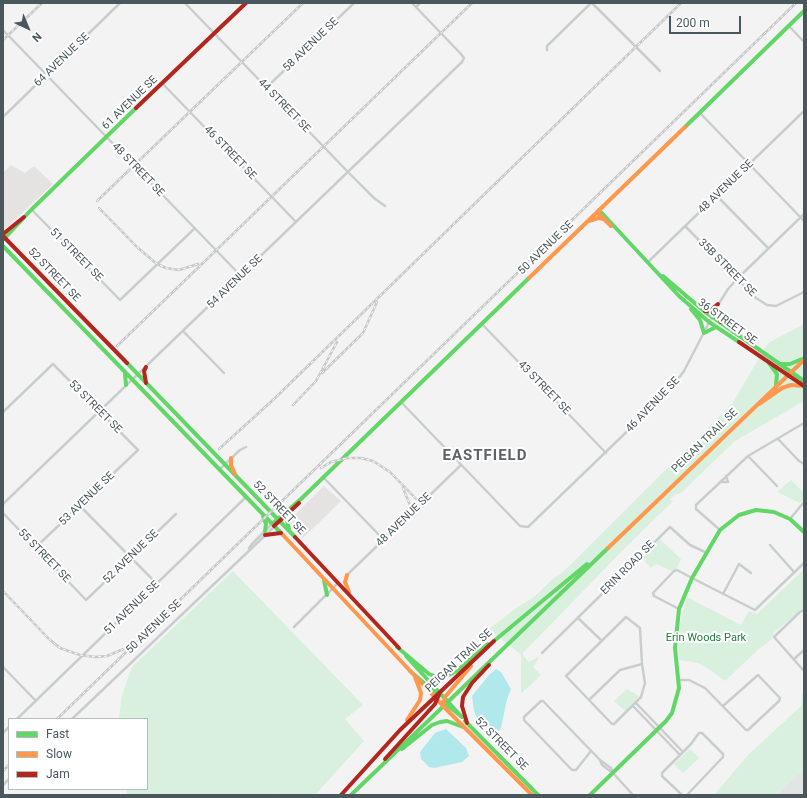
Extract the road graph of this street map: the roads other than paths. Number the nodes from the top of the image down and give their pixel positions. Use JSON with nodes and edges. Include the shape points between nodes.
{"nodes":[{"id":1,"x":120,"y":3,"type":"edge"},
{"id":2,"x":185,"y":3,"type":"edge"},
{"id":3,"x":246,"y":3,"type":"edge"},
{"id":4,"x":354,"y":3,"type":"edge"},
{"id":5,"x":412,"y":3,"type":"edge"},
{"id":6,"x":420,"y":3,"type":"edge"},
{"id":7,"x":591,"y":3,"type":"edge"},
{"id":8,"x":416,"y":7,"type":"junction"},
{"id":9,"x":804,"y":11,"type":"edge"},
{"id":10,"x":788,"y":26,"type":"junction"},
{"id":11,"x":3,"y":30,"type":"edge"},
{"id":12,"x":214,"y":33,"type":"junction"},
{"id":13,"x":804,"y":42,"type":"edge"},
{"id":14,"x":547,"y":50,"type":"dead end"},
{"id":15,"x":660,"y":71,"type":"dead end"},
{"id":16,"x":46,"y":75,"type":"junction"},
{"id":17,"x":163,"y":84,"type":"junction"},
{"id":18,"x":267,"y":87,"type":"junction"},
{"id":19,"x":804,"y":111,"type":"edge"},
{"id":20,"x":700,"y":113,"type":"junction"},
{"id":21,"x":3,"y":117,"type":"edge"},
{"id":22,"x":107,"y":138,"type":"junction"},
{"id":23,"x":749,"y":164,"type":"junction"},
{"id":24,"x":348,"y":172,"type":"junction"},
{"id":25,"x":717,"y":196,"type":"junction"},
{"id":26,"x":605,"y":204,"type":"junction"},
{"id":27,"x":386,"y":206,"type":"dead end"},
{"id":28,"x":31,"y":210,"type":"junction"},
{"id":29,"x":598,"y":211,"type":"junction"},
{"id":30,"x":804,"y":214,"type":"edge"},
{"id":31,"x":26,"y":215,"type":"junction"},
{"id":32,"x":800,"y":217,"type":"junction"},
{"id":33,"x":606,"y":219,"type":"junction"},
{"id":34,"x":804,"y":221,"type":"edge"},
{"id":35,"x":296,"y":222,"type":"junction"},
{"id":36,"x":587,"y":222,"type":"junction"},
{"id":37,"x":685,"y":226,"type":"junction"},
{"id":38,"x":194,"y":228,"type":"junction"},
{"id":39,"x":11,"y":233,"type":"junction"},
{"id":40,"x":4,"y":237,"type":"edge"},
{"id":41,"x":14,"y":247,"type":"junction"},
{"id":42,"x":4,"y":248,"type":"edge"},
{"id":43,"x":768,"y":248,"type":"junction"},
{"id":44,"x":648,"y":262,"type":"junction"},
{"id":45,"x":241,"y":276,"type":"junction"},
{"id":46,"x":737,"y":279,"type":"junction"},
{"id":47,"x":804,"y":292,"type":"edge"},
{"id":48,"x":686,"y":302,"type":"junction"},
{"id":49,"x":718,"y":304,"type":"junction"},
{"id":50,"x":715,"y":310,"type":"junction"},
{"id":51,"x":704,"y":311,"type":"junction"},
{"id":52,"x":712,"y":317,"type":"junction"},
{"id":53,"x":709,"y":322,"type":"junction"},
{"id":54,"x":482,"y":324,"type":"junction"},
{"id":55,"x":722,"y":324,"type":"junction"},
{"id":56,"x":716,"y":327,"type":"junction"},
{"id":57,"x":184,"y":332,"type":"junction"},
{"id":58,"x":704,"y":333,"type":"junction"},
{"id":59,"x":804,"y":359,"type":"edge"},
{"id":60,"x":769,"y":363,"type":"junction"},
{"id":61,"x":779,"y":364,"type":"junction"},
{"id":62,"x":146,"y":367,"type":"junction"},
{"id":63,"x":124,"y":372,"type":"junction"},
{"id":64,"x":224,"y":372,"type":"dead end"},
{"id":65,"x":137,"y":374,"type":"junction"},
{"id":66,"x":788,"y":374,"type":"junction"},
{"id":67,"x":132,"y":379,"type":"junction"},
{"id":68,"x":804,"y":384,"type":"edge"},
{"id":69,"x":126,"y":385,"type":"junction"},
{"id":70,"x":147,"y":385,"type":"junction"},
{"id":71,"x":776,"y":385,"type":"junction"},
{"id":72,"x":401,"y":402,"type":"junction"},
{"id":73,"x":754,"y":407,"type":"junction"},
{"id":74,"x":99,"y":411,"type":"junction"},
{"id":75,"x":3,"y":412,"type":"edge"},
{"id":76,"x":804,"y":423,"type":"edge"},
{"id":77,"x":778,"y":439,"type":"junction"},
{"id":78,"x":246,"y":447,"type":"dead end"},
{"id":79,"x":138,"y":450,"type":"joint"},
{"id":80,"x":606,"y":453,"type":"junction"},
{"id":81,"x":748,"y":456,"type":"junction"},
{"id":82,"x":231,"y":458,"type":"junction"},
{"id":83,"x":804,"y":464,"type":"edge"},
{"id":84,"x":224,"y":465,"type":"junction"},
{"id":85,"x":461,"y":465,"type":"junction"},
{"id":86,"x":219,"y":470,"type":"junction"},
{"id":87,"x":236,"y":476,"type":"junction"},
{"id":88,"x":726,"y":476,"type":"junction"},
{"id":89,"x":323,"y":477,"type":"junction"},
{"id":90,"x":719,"y":482,"type":"junction"},
{"id":91,"x":777,"y":486,"type":"dead end"},
{"id":92,"x":246,"y":497,"type":"junction"},
{"id":93,"x":301,"y":499,"type":"junction"},
{"id":94,"x":804,"y":502,"type":"edge"},
{"id":95,"x":3,"y":504,"type":"edge"},
{"id":96,"x":80,"y":506,"type":"junction"},
{"id":97,"x":3,"y":512,"type":"edge"},
{"id":98,"x":176,"y":514,"type":"dead end"},
{"id":99,"x":262,"y":514,"type":"junction"},
{"id":100,"x":286,"y":515,"type":"junction"},
{"id":101,"x":790,"y":519,"type":"junction"},
{"id":102,"x":279,"y":520,"type":"junction"},
{"id":103,"x":273,"y":525,"type":"junction"},
{"id":104,"x":720,"y":530,"type":"junction"},
{"id":105,"x":291,"y":532,"type":"junction"},
{"id":106,"x":804,"y":532,"type":"edge"},
{"id":107,"x":265,"y":533,"type":"junction"},
{"id":108,"x":281,"y":533,"type":"junction"},
{"id":109,"x":383,"y":539,"type":"junction"},
{"id":110,"x":770,"y":545,"type":"dead end"},
{"id":111,"x":36,"y":547,"type":"junction"},
{"id":112,"x":705,"y":552,"type":"junction"},
{"id":113,"x":602,"y":553,"type":"junction"},
{"id":114,"x":131,"y":557,"type":"junction"},
{"id":115,"x":804,"y":563,"type":"edge"},
{"id":116,"x":794,"y":572,"type":"junction"},
{"id":117,"x":751,"y":573,"type":"dead end"},
{"id":118,"x":347,"y":575,"type":"junction"},
{"id":119,"x":322,"y":576,"type":"junction"},
{"id":120,"x":692,"y":578,"type":"junction"},
{"id":121,"x":337,"y":581,"type":"junction"},
{"id":122,"x":157,"y":584,"type":"junction"},
{"id":123,"x":333,"y":588,"type":"junction"},
{"id":124,"x":723,"y":594,"type":"junction"},
{"id":125,"x":326,"y":595,"type":"junction"},
{"id":126,"x":351,"y":596,"type":"junction"},
{"id":127,"x":86,"y":600,"type":"joint"},
{"id":128,"x":679,"y":609,"type":"junction"},
{"id":129,"x":804,"y":610,"type":"edge"},
{"id":130,"x":578,"y":618,"type":"junction"},
{"id":131,"x":294,"y":627,"type":"dead end"},
{"id":132,"x":501,"y":635,"type":"junction"},
{"id":133,"x":602,"y":641,"type":"junction"},
{"id":134,"x":508,"y":644,"type":"junction"},
{"id":135,"x":397,"y":647,"type":"junction"},
{"id":136,"x":804,"y":650,"type":"edge"},
{"id":137,"x":542,"y":653,"type":"dead end"},
{"id":138,"x":794,"y":659,"type":"junction"},
{"id":139,"x":474,"y":661,"type":"junction"},
{"id":140,"x":642,"y":664,"type":"junction"},
{"id":141,"x":3,"y":667,"type":"edge"},
{"id":142,"x":410,"y":671,"type":"junction"},
{"id":143,"x":804,"y":671,"type":"edge"},
{"id":144,"x":415,"y":677,"type":"junction"},
{"id":145,"x":679,"y":680,"type":"junction"},
{"id":146,"x":438,"y":696,"type":"junction"},
{"id":147,"x":588,"y":700,"type":"junction"},
{"id":148,"x":36,"y":701,"type":"junction"},
{"id":149,"x":445,"y":701,"type":"junction"},
{"id":150,"x":635,"y":705,"type":"junction"},
{"id":151,"x":723,"y":706,"type":"junction"},
{"id":152,"x":18,"y":718,"type":"edge"},
{"id":153,"x":73,"y":718,"type":"edge"},
{"id":154,"x":467,"y":723,"type":"junction"},
{"id":155,"x":463,"y":727,"type":"junction"},
{"id":156,"x":658,"y":729,"type":"junction"},
{"id":157,"x":400,"y":730,"type":"junction"},
{"id":158,"x":591,"y":751,"type":"junction"},
{"id":159,"x":683,"y":752,"type":"junction"},
{"id":160,"x":680,"y":755,"type":"junction"},
{"id":161,"x":390,"y":757,"type":"junction"},
{"id":162,"x":382,"y":764,"type":"junction"},
{"id":163,"x":613,"y":773,"type":"junction"},
{"id":164,"x":341,"y":795,"type":"edge"},
{"id":165,"x":351,"y":795,"type":"edge"},
{"id":166,"x":532,"y":795,"type":"edge"},
{"id":167,"x":538,"y":795,"type":"edge"},
{"id":168,"x":590,"y":795,"type":"edge"},
{"id":169,"x":633,"y":795,"type":"edge"},
{"id":170,"x":682,"y":795,"type":"edge"},
{"id":171,"x":687,"y":795,"type":"edge"}],
"edges":[{"from":1,"to":16,"type":"street","name":"64 AVENUE SE"},
{"from":2,"to":12,"type":"street","name":"44 STREET SE"},
{"from":3,"to":12,"type":"main road","name":"61 AVENUE SE"},
{"from":4,"to":18,"type":"street","name":"58 AVENUE SE"},
{"from":5,"to":8,"type":"street"},
{"from":6,"to":8,"type":"street"},
{"from":7,"to":14,"type":"street","via":[[547,46]]},
{"from":7,"to":15,"type":"street"},
{"from":8,"to":24,"type":"street","name":"54 AVENUE SE","via":[[464,58],[461,64]]},
{"from":9,"to":10,"type":"main road","name":"50 AVENUE SE"},
{"from":10,"to":13,"type":"street"},
{"from":10,"to":20,"type":"main road","name":"50 AVENUE SE"},
{"from":11,"to":16,"type":"street","name":"48 STREET SE"},
{"from":12,"to":17,"type":"main road","name":"61 AVENUE SE"},
{"from":12,"to":18,"type":"street","name":"44 STREET SE"},
{"from":16,"to":21,"type":"street","name":"64 AVENUE SE"},
{"from":16,"to":22,"type":"street","name":"48 STREET SE"},
{"from":17,"to":22,"type":"main road","name":"61 AVENUE SE"},
{"from":17,"to":35,"type":"street","name":"46 STREET SE"},
{"from":18,"to":24,"type":"street","name":"44 STREET SE"},
{"from":19,"to":23,"type":"street","name":"48 AVENUE SE"},
{"from":20,"to":23,"type":"street"},
{"from":20,"to":26,"type":"main road","name":"50 AVENUE SE"},
{"from":22,"to":28,"type":"main road","name":"61 AVENUE SE"},
{"from":22,"to":38,"type":"street","name":"48 STREET SE"},
{"from":23,"to":25,"type":"street","name":"48 AVENUE SE"},
{"from":23,"to":32,"type":"street"},
{"from":24,"to":27,"type":"street","name":"44 STREET SE","via":[[374,198]]},
{"from":24,"to":35,"type":"street","name":"54 AVENUE SE"},
{"from":25,"to":37,"type":"street","name":"48 AVENUE SE"},
{"from":25,"to":43,"type":"street"},
{"from":26,"to":29,"type":"main road","name":"50 AVENUE SE"},
{"from":26,"to":33,"type":"main road"},
{"from":28,"to":31,"type":"main road","name":"61 AVENUE SE"},
{"from":28,"to":38,"type":"street","name":"51 STREET SE","via":[[120,300]]},
{"from":29,"to":33,"type":"main road","name":"36 STREET SE"},
{"from":29,"to":36,"type":"main road","name":"50 AVENUE SE"},
{"from":30,"to":32,"type":"street","name":"46 AVENUE SE"},
{"from":31,"to":39,"type":"main road","name":"61 AVENUE SE"},
{"from":31,"to":40,"type":"main road","name":"61 AVENUE SE"},
{"from":32,"to":34,"type":"street"},
{"from":32,"to":43,"type":"street","name":"46 AVENUE SE"},
{"from":33,"to":36,"type":"main road","via":[[598,218]]},
{"from":33,"to":44,"type":"main road","name":"36 STREET SE"},
{"from":35,"to":45,"type":"street","name":"54 AVENUE SE"},
{"from":36,"to":54,"type":"main road","name":"50 AVENUE SE"},
{"from":37,"to":44,"type":"street","name":"48 AVENUE SE"},
{"from":37,"to":46,"type":"street","name":"35B STREET SE"},
{"from":38,"to":45,"type":"street","name":"48 STREET SE"},
{"from":39,"to":40,"type":"main road","name":"61 AVENUE SE"},
{"from":39,"to":41,"type":"main road"},
{"from":40,"to":41,"type":"main road","name":"52 STREET SE"},
{"from":41,"to":65,"type":"main road","name":"52 STREET SE"},
{"from":42,"to":63,"type":"main road","name":"52 STREET SE"},
{"from":43,"to":46,"type":"street","name":"46 AVENUE SE"},
{"from":44,"to":48,"type":"main road","name":"36 STREET SE"},
{"from":44,"to":51,"type":"main road","name":"36 STREET SE"},
{"from":45,"to":57,"type":"street","name":"54 AVENUE SE"},
{"from":46,"to":47,"type":"street","name":"35B STREET SE","via":[[756,298],[772,306]]},
{"from":46,"to":49,"type":"street","name":"46 AVENUE SE"},
{"from":48,"to":53,"type":"main road","name":"36 STREET SE"},
{"from":48,"to":58,"type":"main road","via":[[700,320]]},
{"from":49,"to":50,"type":"street","name":"46 AVENUE SE"},
{"from":49,"to":51,"type":"main road","via":[[710,311]]},
{"from":50,"to":52,"type":"street","name":"46 AVENUE SE"},
{"from":50,"to":55,"type":"main road"},
{"from":51,"to":52,"type":"main road","name":"36 STREET SE"},
{"from":52,"to":53,"type":"street","name":"46 AVENUE SE"},
{"from":52,"to":55,"type":"main road","name":"36 STREET SE"},
{"from":53,"to":56,"type":"main road","name":"36 STREET SE"},
{"from":53,"to":58,"type":"street","name":"46 AVENUE SE"},
{"from":54,"to":72,"type":"main road","name":"50 AVENUE SE"},
{"from":54,"to":80,"type":"street","name":"43 STREET SE"},
{"from":55,"to":61,"type":"main road","name":"36 STREET SE"},
{"from":56,"to":58,"type":"main road"},
{"from":56,"to":60,"type":"main road","name":"36 STREET SE"},
{"from":57,"to":62,"type":"street","name":"54 AVENUE SE"},
{"from":57,"to":64,"type":"street"},
{"from":58,"to":80,"type":"street","name":"46 AVENUE SE","via":[[684,371],[670,390]]},
{"from":59,"to":61,"type":"main road","via":[[790,364]]},
{"from":59,"to":66,"type":"main road","name":"PEIGAN TRAIL SE"},
{"from":60,"to":66,"type":"main road","name":"36 STREET SE"},
{"from":60,"to":71,"type":"main road","via":[[777,374]]},
{"from":61,"to":66,"type":"main road","name":"36 STREET SE"},
{"from":62,"to":65,"type":"street","name":"54 AVENUE SE"},
{"from":62,"to":70,"type":"main road","via":[[144,375]]},
{"from":63,"to":67,"type":"main road","name":"52 STREET SE"},
{"from":63,"to":69,"type":"main road","via":[[127,378]]},
{"from":65,"to":67,"type":"street","name":"54 AVENUE SE"},
{"from":65,"to":70,"type":"main road","name":"52 STREET SE"},
{"from":66,"to":68,"type":"main road","name":"36 STREET SE"},
{"from":66,"to":71,"type":"main road","name":"PEIGAN TRAIL SE"},
{"from":67,"to":69,"type":"street","name":"54 AVENUE SE"},
{"from":67,"to":86,"type":"main road","name":"52 STREET SE"},
{"from":68,"to":73,"type":"main road","via":[[782,388]]},
{"from":69,"to":74,"type":"street","name":"54 AVENUE SE"},
{"from":70,"to":84,"type":"main road","name":"52 STREET SE"},
{"from":71,"to":73,"type":"main road","name":"PEIGAN TRAIL SE"},
{"from":72,"to":85,"type":"street"},
{"from":72,"to":89,"type":"main road","name":"50 AVENUE SE"},
{"from":73,"to":113,"type":"main road","name":"PEIGAN TRAIL SE"},
{"from":74,"to":75,"type":"street","name":"53 STREET SE","via":[[53,364]]},
{"from":74,"to":79,"type":"street","name":"53 STREET SE"},
{"from":74,"to":95,"type":"street","name":"54 AVENUE SE"},
{"from":76,"to":77,"type":"street"},
{"from":77,"to":81,"type":"street"},
{"from":77,"to":83,"type":"street"},
{"from":78,"to":82,"type":"street"},
{"from":79,"to":96,"type":"street","name":"53 AVENUE SE"},
{"from":80,"to":85,"type":"street","name":"46 AVENUE SE","via":[[528,527],[520,526]]},
{"from":81,"to":88,"type":"street"},
{"from":81,"to":91,"type":"street"},
{"from":82,"to":84,"type":"street"},
{"from":82,"to":87,"type":"main road"},
{"from":84,"to":86,"type":"street"},
{"from":84,"to":87,"type":"main road","name":"52 STREET SE"},
{"from":85,"to":109,"type":"street","name":"48 AVENUE SE"},
{"from":86,"to":92,"type":"main road","name":"52 STREET SE"},
{"from":87,"to":102,"type":"main road","name":"52 STREET SE"},
{"from":88,"to":90,"type":"street"},
{"from":88,"to":90,"type":"street","via":[[728,482]]},
{"from":89,"to":93,"type":"main road","name":"50 AVENUE SE"},
{"from":89,"to":109,"type":"street"},
{"from":90,"to":104,"type":"street","via":[[696,505],[696,509]]},
{"from":92,"to":99,"type":"main road","name":"52 STREET SE"},
{"from":92,"to":122,"type":"street","name":"51 AVENUE SE"},
{"from":93,"to":100,"type":"main road","name":"50 AVENUE SE"},
{"from":93,"to":102,"type":"main road","name":"50 AVENUE SE"},
{"from":94,"to":101,"type":"street"},
{"from":96,"to":111,"type":"street","name":"53 AVENUE SE"},
{"from":96,"to":114,"type":"street"},
{"from":97,"to":111,"type":"street","name":"55 STREET SE"},
{"from":98,"to":114,"type":"street","name":"52 AVENUE SE"},
{"from":99,"to":103,"type":"main road","name":"52 STREET SE"},
{"from":99,"to":107,"type":"main road","via":[[266,522]]},
{"from":100,"to":102,"type":"main road","name":"50 AVENUE SE"},
{"from":100,"to":105,"type":"main road"},
{"from":101,"to":104,"type":"main road","via":[[774,512],[756,510],[730,520]]},
{"from":101,"to":106,"type":"main road"},
{"from":102,"to":103,"type":"main road","name":"50 AVENUE SE"},
{"from":102,"to":105,"type":"main road","name":"52 STREET SE"},
{"from":103,"to":107,"type":"street","name":"50 AVENUE SE"},
{"from":103,"to":108,"type":"main road","name":"52 STREET SE"},
{"from":104,"to":112,"type":"main road"},
{"from":105,"to":121,"type":"main road","name":"52 STREET SE"},
{"from":107,"to":108,"type":"main road"},
{"from":107,"to":153,"type":"street","name":"50 AVENUE SE"},
{"from":108,"to":119,"type":"main road","name":"52 STREET SE"},
{"from":109,"to":118,"type":"street","name":"48 AVENUE SE"},
{"from":110,"to":116,"type":"street"},
{"from":111,"to":127,"type":"street","name":"55 STREET SE"},
{"from":112,"to":120,"type":"main road"},
{"from":112,"to":130,"type":"street","name":"ERIN ROAD SE","via":[[690,545],[670,527]]},
{"from":113,"to":132,"type":"main road","name":"PEIGAN TRAIL SE"},
{"from":113,"to":134,"type":"main road","name":"PEIGAN TRAIL SE"},
{"from":114,"to":122,"type":"street"},
{"from":114,"to":127,"type":"street","name":"52 AVENUE SE"},
{"from":115,"to":116,"type":"street"},
{"from":116,"to":124,"type":"street","via":[[756,610]]},
{"from":117,"to":124,"type":"street","via":[[739,564]]},
{"from":118,"to":121,"type":"main road"},
{"from":118,"to":126,"type":"main road","via":[[345,582]]},
{"from":119,"to":123,"type":"main road","name":"52 STREET SE"},
{"from":119,"to":125,"type":"main road","via":[[326,584]]},
{"from":120,"to":124,"type":"street"},
{"from":120,"to":128,"type":"main road"},
{"from":120,"to":128,"type":"street","via":[[677,570],[674,571],[653,593],[654,596]]},
{"from":121,"to":123,"type":"street"},
{"from":121,"to":126,"type":"main road","name":"52 STREET SE"},
{"from":122,"to":148,"type":"street","name":"51 AVENUE SE"},
{"from":123,"to":125,"type":"street"},
{"from":123,"to":142,"type":"main road","name":"52 STREET SE"},
{"from":125,"to":131,"type":"street"},
{"from":126,"to":135,"type":"main road","name":"52 STREET SE"},
{"from":128,"to":145,"type":"main road","via":[[675,648]]},
{"from":129,"to":138,"type":"street","via":[[774,637]]},
{"from":130,"to":133,"type":"street"},
{"from":130,"to":137,"type":"street"},
{"from":132,"to":135,"type":"main road","via":[[458,670],[437,677],[429,674]]},
{"from":132,"to":139,"type":"main road","name":"PEIGAN TRAIL SE"},
{"from":133,"to":140,"type":"street","via":[[627,617],[640,628]]},
{"from":133,"to":147,"type":"street","via":[[566,676]]},
{"from":134,"to":149,"type":"main road","name":"PEIGAN TRAIL SE"},
{"from":134,"to":154,"type":"main road","via":[[466,690],[462,704]]},
{"from":135,"to":146,"type":"main road","name":"52 STREET SE"},
{"from":136,"to":138,"type":"street"},
{"from":138,"to":143,"type":"street"},
{"from":139,"to":146,"type":"main road","name":"PEIGAN TRAIL SE"},
{"from":139,"to":149,"type":"main road"},
{"from":140,"to":147,"type":"street","via":[[620,670]]},
{"from":140,"to":150,"type":"street","via":[[645,683],[641,697]]},
{"from":141,"to":148,"type":"street"},
{"from":142,"to":144,"type":"main road","name":"52 STREET SE"},
{"from":142,"to":146,"type":"main road"},
{"from":144,"to":146,"type":"main road","name":"52 STREET SE"},
{"from":144,"to":157,"type":"main road","via":[[420,700]]},
{"from":145,"to":151,"type":"street","via":[[689,680],[698,684],[713,694]]},
{"from":145,"to":156,"type":"main road","via":[[676,704]]},
{"from":146,"to":149,"type":"main road","name":"52 STREET SE"},
{"from":146,"to":149,"type":"main road"},
{"from":146,"to":157,"type":"main road","name":"PEIGAN TRAIL SE"},
{"from":146,"to":162,"type":"main road"},
{"from":147,"to":150,"type":"street","via":[[612,724]]},
{"from":148,"to":152,"type":"street","name":"51 AVENUE SE"},
{"from":149,"to":154,"type":"main road","name":"52 STREET SE"},
{"from":149,"to":155,"type":"main road","name":"52 STREET SE"},
{"from":149,"to":161,"type":"main road","name":"PEIGAN TRAIL SE"},
{"from":150,"to":156,"type":"street"},
{"from":151,"to":151,"type":"street","via":[[748,730],[780,698],[758,675]]},
{"from":154,"to":167,"type":"main road","name":"52 STREET SE"},
{"from":155,"to":161,"type":"main road","via":[[447,721],[432,725]]},
{"from":155,"to":166,"type":"main road","name":"52 STREET SE"},
{"from":156,"to":159,"type":"street"},
{"from":156,"to":160,"type":"street"},
{"from":156,"to":163,"type":"main road"},
{"from":157,"to":164,"type":"main road","name":"PEIGAN TRAIL SE"},
{"from":158,"to":158,"type":"street","via":[[543,701],[524,717],[524,720],[572,770],[576,770]]},
{"from":158,"to":163,"type":"street","via":[[611,768]]},
{"from":159,"to":160,"type":"street"},
{"from":159,"to":171,"type":"street","via":[[702,733],[723,754]]},
{"from":160,"to":170,"type":"street","via":[[662,776]]},
{"from":161,"to":162,"type":"main road","name":"PEIGAN TRAIL SE"},
{"from":162,"to":165,"type":"main road","name":"PEIGAN TRAIL SE"},
{"from":163,"to":168,"type":"main road"},
{"from":163,"to":169,"type":"street"}]}
